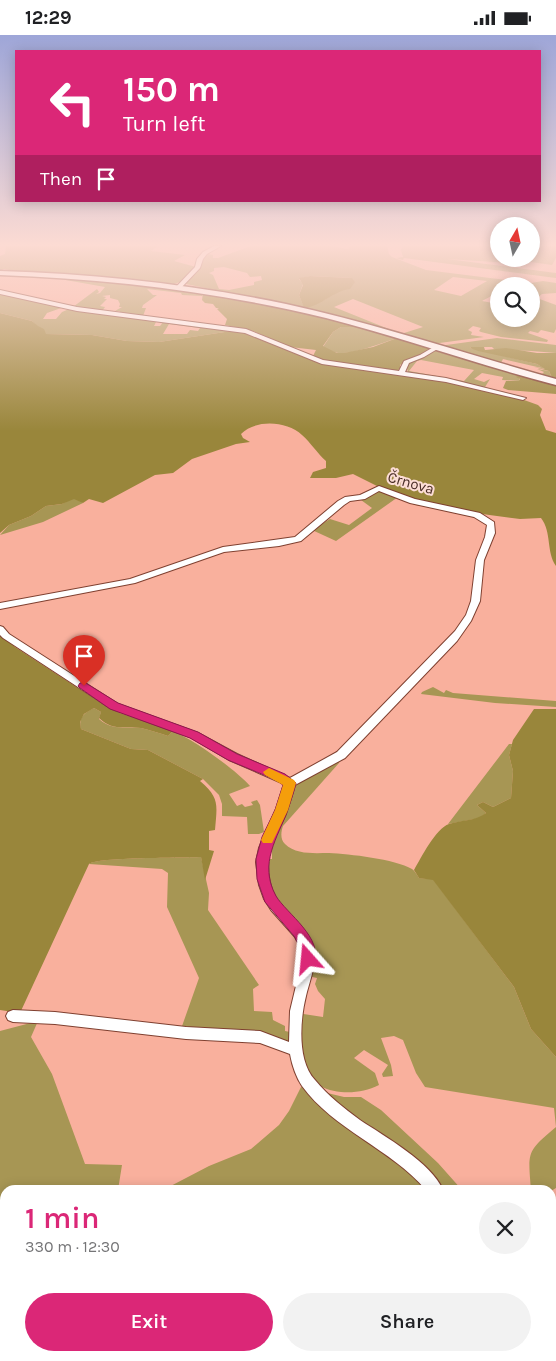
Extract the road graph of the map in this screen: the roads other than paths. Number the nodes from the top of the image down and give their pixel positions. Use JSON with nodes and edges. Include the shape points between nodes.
{"nodes":[{"id":1,"x":71,"y":308,"type":"edge"},
{"id":2,"x":292,"y":308,"type":"edge"},
{"id":3,"x":437,"y":347,"type":"junction"},
{"id":4,"x":401,"y":373,"type":"junction"},
{"id":5,"x":556,"y":383,"type":"edge"},
{"id":6,"x":523,"y":398,"type":"dead end"},
{"id":7,"x":0,"y":605,"type":"edge"},
{"id":8,"x":0,"y":629,"type":"edge"},
{"id":9,"x":290,"y":783,"type":"junction"},
{"id":10,"x":13,"y":1016,"type":"dead end"},
{"id":11,"x":295,"y":1050,"type":"junction"},
{"id":12,"x":433,"y":1185,"type":"edge"}],
"edges":[{"from":1,"to":4,"type":"street","via":[[246,331],[322,362]]},
{"from":2,"to":3,"type":"main road"},
{"from":3,"to":4,"type":"street","via":[[406,362]]},
{"from":3,"to":5,"type":"main road"},
{"from":4,"to":6,"type":"street"},
{"from":7,"to":9,"type":"street","name":"Črnova","via":[[132,581],[223,550],[298,539],[341,503],[379,488],[413,501],[477,515],[491,524],[492,534],[480,557],[473,610],[464,627],[341,755]]},
{"from":8,"to":9,"type":"street","via":[[114,706],[194,735]]},
{"from":9,"to":11,"type":"street","via":[[262,859],[270,898],[306,945],[308,959],[297,1005]]},
{"from":10,"to":11,"type":"street","via":[[260,1037]]},
{"from":11,"to":12,"type":"street","via":[[302,1075],[330,1106],[396,1152]]}]}
